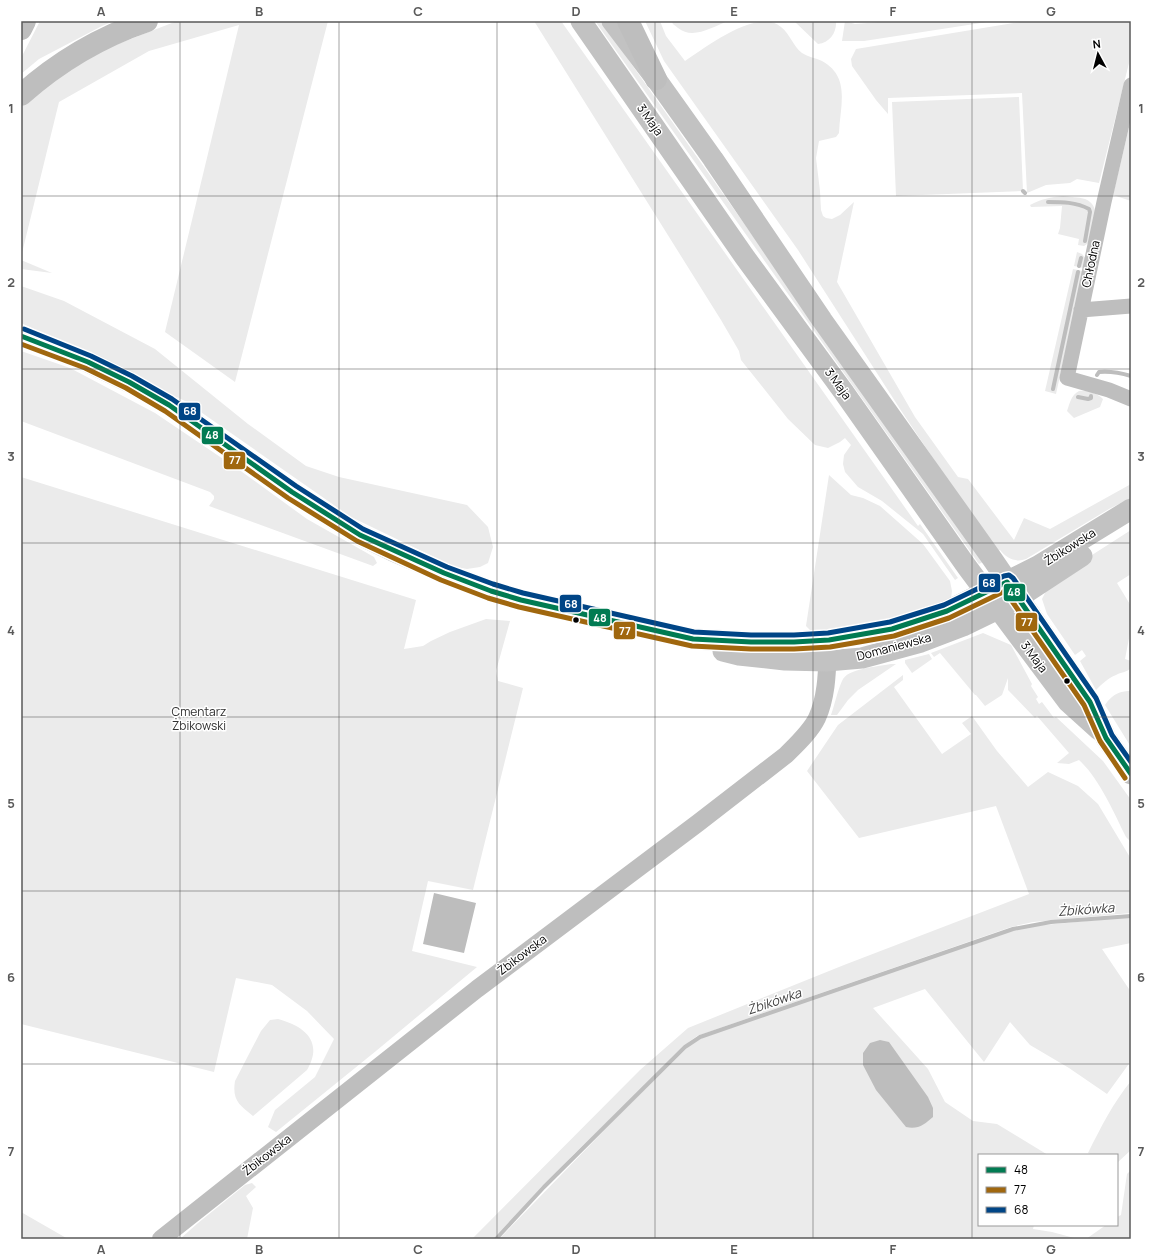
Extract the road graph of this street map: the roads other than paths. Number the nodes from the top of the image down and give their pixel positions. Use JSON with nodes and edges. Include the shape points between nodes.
{"nodes":[{"id":1,"x":25,"y":21,"type":"edge"},
{"id":2,"x":147,"y":21,"type":"edge"},
{"id":3,"x":582,"y":21,"type":"edge"},
{"id":4,"x":612,"y":21,"type":"edge"},
{"id":5,"x":628,"y":21,"type":"edge"},
{"id":6,"x":21,"y":29,"type":"edge"},
{"id":7,"x":656,"y":79,"type":"junction"},
{"id":8,"x":1131,"y":85,"type":"edge"},
{"id":9,"x":21,"y":95,"type":"edge"},
{"id":10,"x":1131,"y":306,"type":"edge"},
{"id":11,"x":1081,"y":310,"type":"junction"},
{"id":12,"x":21,"y":336,"type":"edge"},
{"id":13,"x":1131,"y":399,"type":"edge"},
{"id":14,"x":1131,"y":509,"type":"edge"},
{"id":15,"x":1131,"y":525,"type":"edge"},
{"id":16,"x":1013,"y":590,"type":"junction"},
{"id":17,"x":986,"y":592,"type":"junction"},
{"id":18,"x":998,"y":609,"type":"junction"},
{"id":19,"x":693,"y":639,"type":"junction"},
{"id":20,"x":829,"y":640,"type":"junction"},
{"id":21,"x":827,"y":661,"type":"junction"},
{"id":22,"x":1106,"y":738,"type":"junction"},
{"id":23,"x":1131,"y":774,"type":"edge"},
{"id":24,"x":161,"y":1239,"type":"edge"}],
"edges":[{"from":1,"to":6,"type":"highway"},
{"from":2,"to":9,"type":"highway","via":[[92,44],[42,77]]},
{"from":3,"to":17,"type":"main road","name":"3 Maja","via":[[744,256]]},
{"from":4,"to":7,"type":"main road","name":"3 Maja"},
{"from":5,"to":7,"type":"highway"},
{"from":7,"to":16,"type":"main road","name":"3 Maja"},
{"from":8,"to":11,"type":"street","name":"Chłodna"},
{"from":10,"to":11,"type":"street"},
{"from":11,"to":13,"type":"street","name":"Chłodna","via":[[1067,378]]},
{"from":12,"to":19,"type":"main road","name":"Domaniewska","via":[[88,362],[128,382],[169,406],[292,492],[360,535],[392,551],[478,586],[522,600]]},
{"from":14,"to":16,"type":"main road","name":"Żbikowska","via":[[1038,566]]},
{"from":15,"to":16,"type":"main road","name":"Żbikowska"},
{"from":16,"to":17,"type":"main road","name":"Domaniewska"},
{"from":16,"to":18,"type":"main road","name":"Domaniewska"},
{"from":16,"to":22,"type":"main road","name":"3 Maja","via":[[1090,702]]},
{"from":17,"to":18,"type":"main road","name":"3 Maja"},
{"from":17,"to":20,"type":"main road","name":"Domaniewska","via":[[947,611],[892,629]]},
{"from":18,"to":21,"type":"main road","name":"Domaniewska","via":[[921,642],[862,658]]},
{"from":18,"to":22,"type":"main road","name":"3 Maja","via":[[1068,702]]},
{"from":19,"to":20,"type":"main road","name":"Domaniewska","via":[[787,642]]},
{"from":19,"to":21,"type":"main road","name":"Domaniewska","via":[[705,647],[739,655]]},
{"from":20,"to":21,"type":"street","name":"Żbikowska"},
{"from":21,"to":24,"type":"street","name":"Żbikowska","via":[[823,702],[816,720],[786,755],[477,989]]},
{"from":22,"to":23,"type":"main road","name":"3 Maja"}]}
